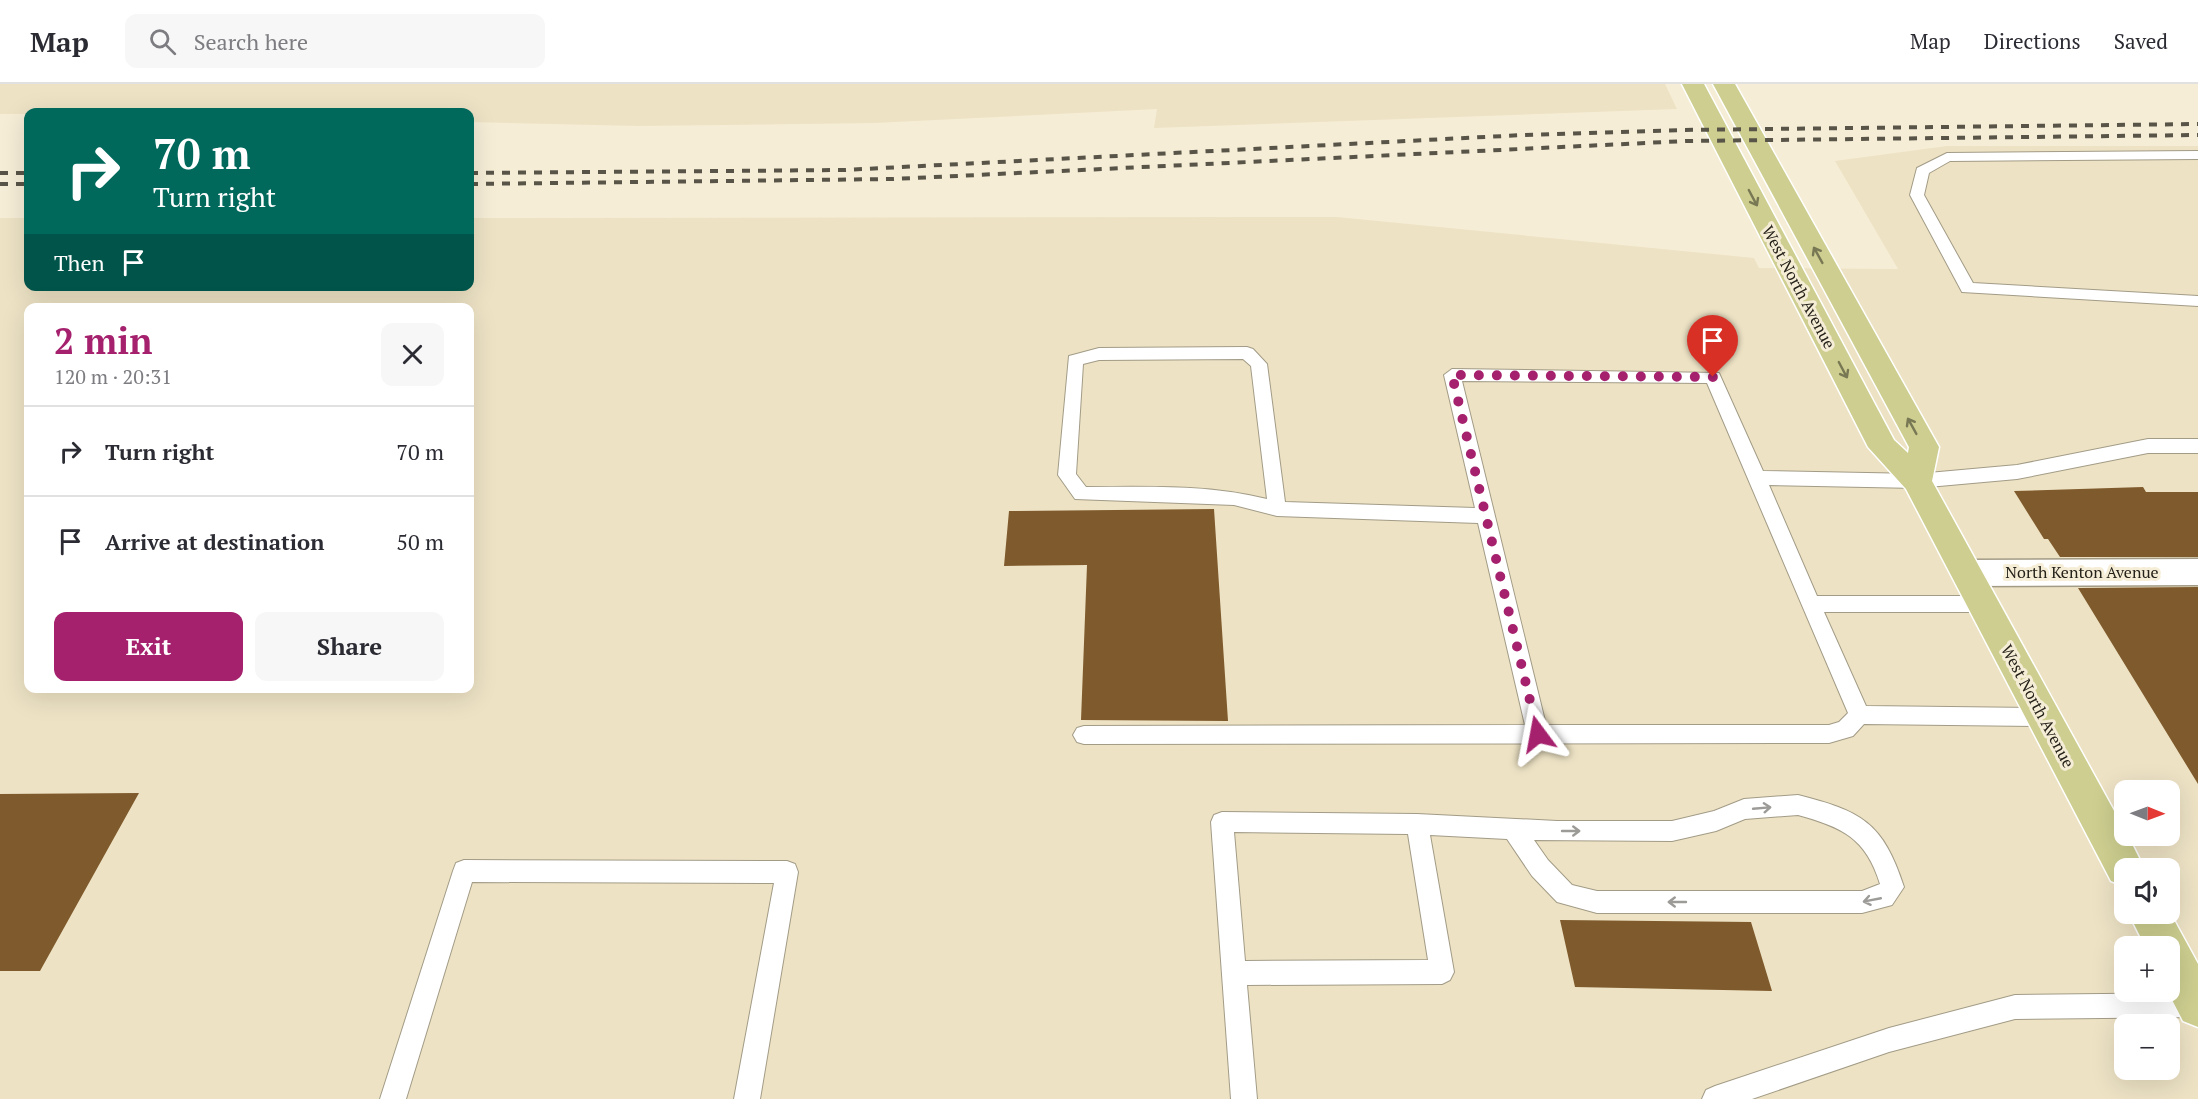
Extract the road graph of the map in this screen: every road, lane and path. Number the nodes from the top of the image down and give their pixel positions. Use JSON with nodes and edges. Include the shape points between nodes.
{"nodes":[{"id":1,"x":1693,"y":84,"type":"edge"},
{"id":2,"x":1724,"y":84,"type":"edge"},
{"id":3,"x":2198,"y":155,"type":"edge"},
{"id":4,"x":2198,"y":301,"type":"edge"},
{"id":5,"x":2198,"y":446,"type":"edge"},
{"id":6,"x":1757,"y":478,"type":"junction"},
{"id":7,"x":1917,"y":481,"type":"junction"},
{"id":8,"x":1277,"y":509,"type":"junction"},
{"id":9,"x":1486,"y":516,"type":"junction"},
{"id":10,"x":2198,"y":572,"type":"edge"},
{"id":11,"x":1967,"y":573,"type":"junction"},
{"id":12,"x":1811,"y":604,"type":"junction"},
{"id":13,"x":1984,"y":604,"type":"junction"},
{"id":14,"x":1859,"y":715,"type":"junction"},
{"id":15,"x":2044,"y":717,"type":"junction"},
{"id":16,"x":1538,"y":734,"type":"junction"},
{"id":17,"x":1084,"y":735,"type":"dead end"},
{"id":18,"x":1417,"y":824,"type":"junction"},
{"id":19,"x":1513,"y":829,"type":"junction"},
{"id":20,"x":2120,"y":858,"type":"edge"},
{"id":21,"x":2180,"y":972,"type":"edge"},
{"id":22,"x":1235,"y":973,"type":"junction"},
{"id":23,"x":2198,"y":1006,"type":"edge"},
{"id":24,"x":393,"y":1099,"type":"edge"},
{"id":25,"x":747,"y":1099,"type":"edge"},
{"id":26,"x":1244,"y":1099,"type":"edge"},
{"id":27,"x":1715,"y":1099,"type":"edge"}],
"edges":[{"from":1,"to":7,"type":"main road","name":"West North Avenue","one_way":true,"via":[[1883,447]]},
{"from":7,"to":2,"type":"main road","name":"West North Avenue","one_way":true,"via":[[1924,447]]},
{"from":3,"to":4,"type":"lane","via":[[1947,157],[1922,171],[1917,195],[1968,288]]},
{"from":5,"to":7,"type":"lane","via":[[2148,446],[2017,472]]},
{"from":6,"to":7,"type":"lane"},
{"from":6,"to":9,"type":"lane","via":[[1713,377],[1452,375]]},
{"from":6,"to":12,"type":"lane"},
{"from":7,"to":11,"type":"main road","name":"West North Avenue"},
{"from":8,"to":8,"type":"lane","via":[[1234,498],[1081,494],[1066,475],[1075,360],[1099,354],[1247,353],[1259,364]]},
{"from":8,"to":9,"type":"lane"},
{"from":9,"to":16,"type":"lane"},
{"from":10,"to":11,"type":"street","name":"North Kenton Avenue"},
{"from":11,"to":13,"type":"main road","name":"West North Avenue"},
{"from":12,"to":13,"type":"lane"},
{"from":12,"to":14,"type":"lane"},
{"from":13,"to":15,"type":"main road","name":"West North Avenue"},
{"from":14,"to":15,"type":"lane"},
{"from":14,"to":16,"type":"lane","via":[[1846,729],[1829,734]]},
{"from":15,"to":20,"type":"main road","name":"West North Avenue"},
{"from":16,"to":17,"type":"lane"},
{"from":18,"to":19,"type":"lane"},
{"from":18,"to":22,"type":"lane","via":[[1222,822]]},
{"from":18,"to":22,"type":"lane","via":[[1442,972]]},
{"from":19,"to":19,"type":"lane","one_way":true,"via":[[1672,831],[1716,821],[1744,809],[1798,805],[1837,815],[1863,831],[1884,861],[1892,886],[1884,897],[1862,902],[1597,902],[1565,894],[1540,868]]},
{"from":21,"to":23,"type":"main road"},
{"from":22,"to":26,"type":"lane"},
{"from":23,"to":27,"type":"lane","via":[[2015,1007],[1889,1040]]},
{"from":24,"to":25,"type":"lane","via":[[464,871],[787,872]]}]}
